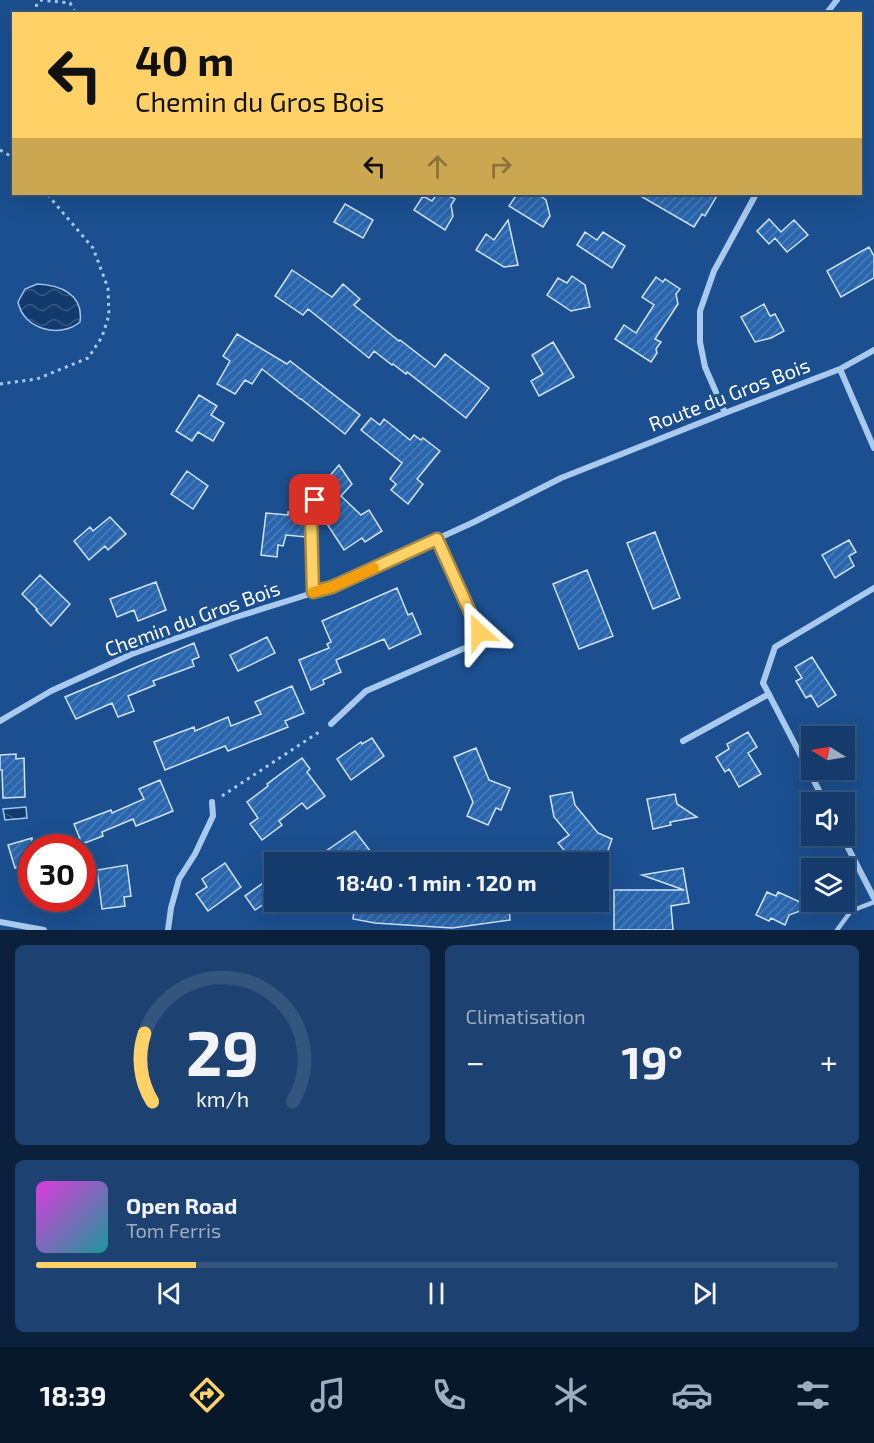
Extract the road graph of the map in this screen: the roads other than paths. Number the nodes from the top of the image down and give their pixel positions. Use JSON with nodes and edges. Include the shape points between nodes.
{"nodes":[{"id":1,"x":837,"y":0,"type":"edge"},
{"id":2,"x":828,"y":12,"type":"edge"},
{"id":3,"x":755,"y":195,"type":"edge"},
{"id":4,"x":874,"y":350,"type":"edge"},
{"id":5,"x":840,"y":369,"type":"junction"},
{"id":6,"x":725,"y":413,"type":"junction"},
{"id":7,"x":874,"y":448,"type":"edge"},
{"id":8,"x":594,"y":464,"type":"joint"},
{"id":9,"x":315,"y":500,"type":"dead end"},
{"id":10,"x":437,"y":539,"type":"junction"},
{"id":11,"x":874,"y":588,"type":"edge"},
{"id":12,"x":313,"y":592,"type":"junction"},
{"id":13,"x":769,"y":694,"type":"junction"},
{"id":14,"x":0,"y":720,"type":"edge"},
{"id":15,"x":331,"y":724,"type":"road end"},
{"id":16,"x":683,"y":741,"type":"dead end"},
{"id":17,"x":820,"y":792,"type":"edge"},
{"id":18,"x":212,"y":802,"type":"road end"},
{"id":19,"x":847,"y":846,"type":"edge"},
{"id":20,"x":874,"y":900,"type":"edge"},
{"id":21,"x":0,"y":922,"type":"edge"},
{"id":22,"x":44,"y":930,"type":"edge"},
{"id":23,"x":168,"y":930,"type":"edge"},
{"id":24,"x":837,"y":930,"type":"edge"}],
"edges":[{"from":1,"to":2,"type":"street"},
{"from":3,"to":6,"type":"street","via":[[714,271],[700,311],[705,367]]},
{"from":4,"to":5,"type":"street","name":"Route du Gros Bois"},
{"from":5,"to":6,"type":"street","name":"Route du Gros Bois"},
{"from":5,"to":7,"type":"street"},
{"from":6,"to":8,"type":"street","name":"Route du Gros Bois"},
{"from":8,"to":10,"type":"street","name":"Chemin du Gros Bois"},
{"from":9,"to":12,"type":"street","via":[[311,519]]},
{"from":10,"to":12,"type":"street","name":"Chemin du Gros Bois"},
{"from":10,"to":15,"type":"street","via":[[479,632],[474,644],[366,691]]},
{"from":11,"to":13,"type":"street","via":[[775,647],[763,683]]},
{"from":12,"to":14,"type":"street","name":"Chemin du Gros Bois","via":[[132,654],[51,691]]},
{"from":13,"to":16,"type":"street"},
{"from":13,"to":17,"type":"street"},
{"from":18,"to":23,"type":"street","via":[[213,816],[179,879]]},
{"from":19,"to":20,"type":"street"},
{"from":20,"to":24,"type":"lane","via":[[851,911]]},
{"from":21,"to":22,"type":"street"}]}
